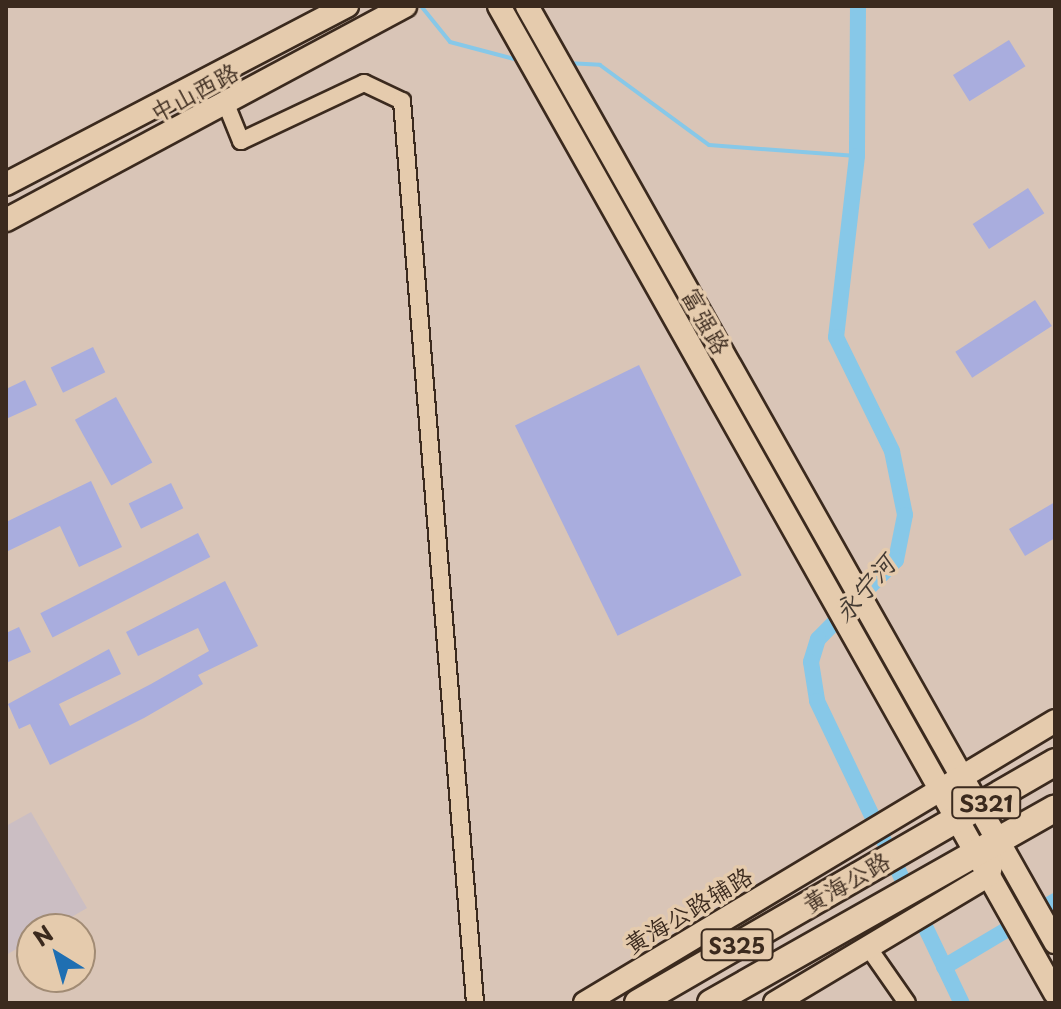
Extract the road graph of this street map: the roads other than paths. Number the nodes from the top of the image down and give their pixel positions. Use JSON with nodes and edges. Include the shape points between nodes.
{"nodes":[{"id":1,"x":347,"y":6,"type":"edge"},
{"id":2,"x":405,"y":6,"type":"edge"},
{"id":3,"x":527,"y":6,"type":"edge"},
{"id":4,"x":501,"y":9,"type":"edge"},
{"id":5,"x":226,"y":104,"type":"junction"},
{"id":6,"x":6,"y":184,"type":"edge"},
{"id":7,"x":6,"y":220,"type":"edge"},
{"id":8,"x":868,"y":639,"type":"junction"},
{"id":9,"x":1055,"y":721,"type":"edge"},
{"id":10,"x":1055,"y":762,"type":"edge"},
{"id":11,"x":961,"y":776,"type":"junction"},
{"id":12,"x":941,"y":788,"type":"junction"},
{"id":13,"x":1055,"y":808,"type":"edge"},
{"id":14,"x":969,"y":813,"type":"junction"},
{"id":15,"x":916,"y":841,"type":"joint"},
{"id":16,"x":988,"y":856,"type":"junction"},
{"id":17,"x":934,"y":877,"type":"joint"},
{"id":18,"x":1054,"y":941,"type":"edge"},
{"id":19,"x":868,"y":947,"type":"junction"},
{"id":20,"x":1055,"y":993,"type":"edge"},
{"id":21,"x":475,"y":1003,"type":"edge"},
{"id":22,"x":585,"y":1003,"type":"edge"},
{"id":23,"x":638,"y":1003,"type":"edge"},
{"id":24,"x":711,"y":1003,"type":"edge"},
{"id":25,"x":775,"y":1003,"type":"edge"},
{"id":26,"x":907,"y":1003,"type":"edge"}],
"edges":[{"from":1,"to":6,"type":"main road","name":"中山西路"},
{"from":2,"to":5,"type":"main road","name":"中山西路"},
{"from":3,"to":8,"type":"main road","name":"富强路","via":[[828,547]]},
{"from":4,"to":8,"type":"main road","name":"富强路","via":[[810,563]]},
{"from":5,"to":7,"type":"main road","name":"中山西路"},
{"from":5,"to":21,"type":"street","via":[[241,141],[364,83],[402,101]]},
{"from":8,"to":11,"type":"main road"},
{"from":8,"to":12,"type":"main road"},
{"from":9,"to":11,"type":"main road"},
{"from":10,"to":14,"type":"main road","name":"黄海公路","number":"S321"},
{"from":11,"to":12,"type":"main road"},
{"from":11,"to":14,"type":"main road"},
{"from":12,"to":14,"type":"main road"},
{"from":12,"to":22,"type":"main road","name":"黄海公路辅路"},
{"from":13,"to":16,"type":"main road","name":"黄海公路","number":"S321"},
{"from":14,"to":15,"type":"main road","name":"黄海公路","number":"S321"},
{"from":14,"to":16,"type":"main road"},
{"from":15,"to":23,"type":"main road","name":"黄海公路","number":"S325"},
{"from":16,"to":17,"type":"main road","name":"黄海公路","number":"S321"},
{"from":16,"to":18,"type":"main road","via":[[1022,883]]},
{"from":16,"to":19,"type":"main road","via":[[946,901]]},
{"from":16,"to":20,"type":"main road","via":[[1001,896]]},
{"from":17,"to":24,"type":"main road","name":"黄海公路","number":"S325"},
{"from":19,"to":25,"type":"main road"},
{"from":19,"to":26,"type":"street"}]}
